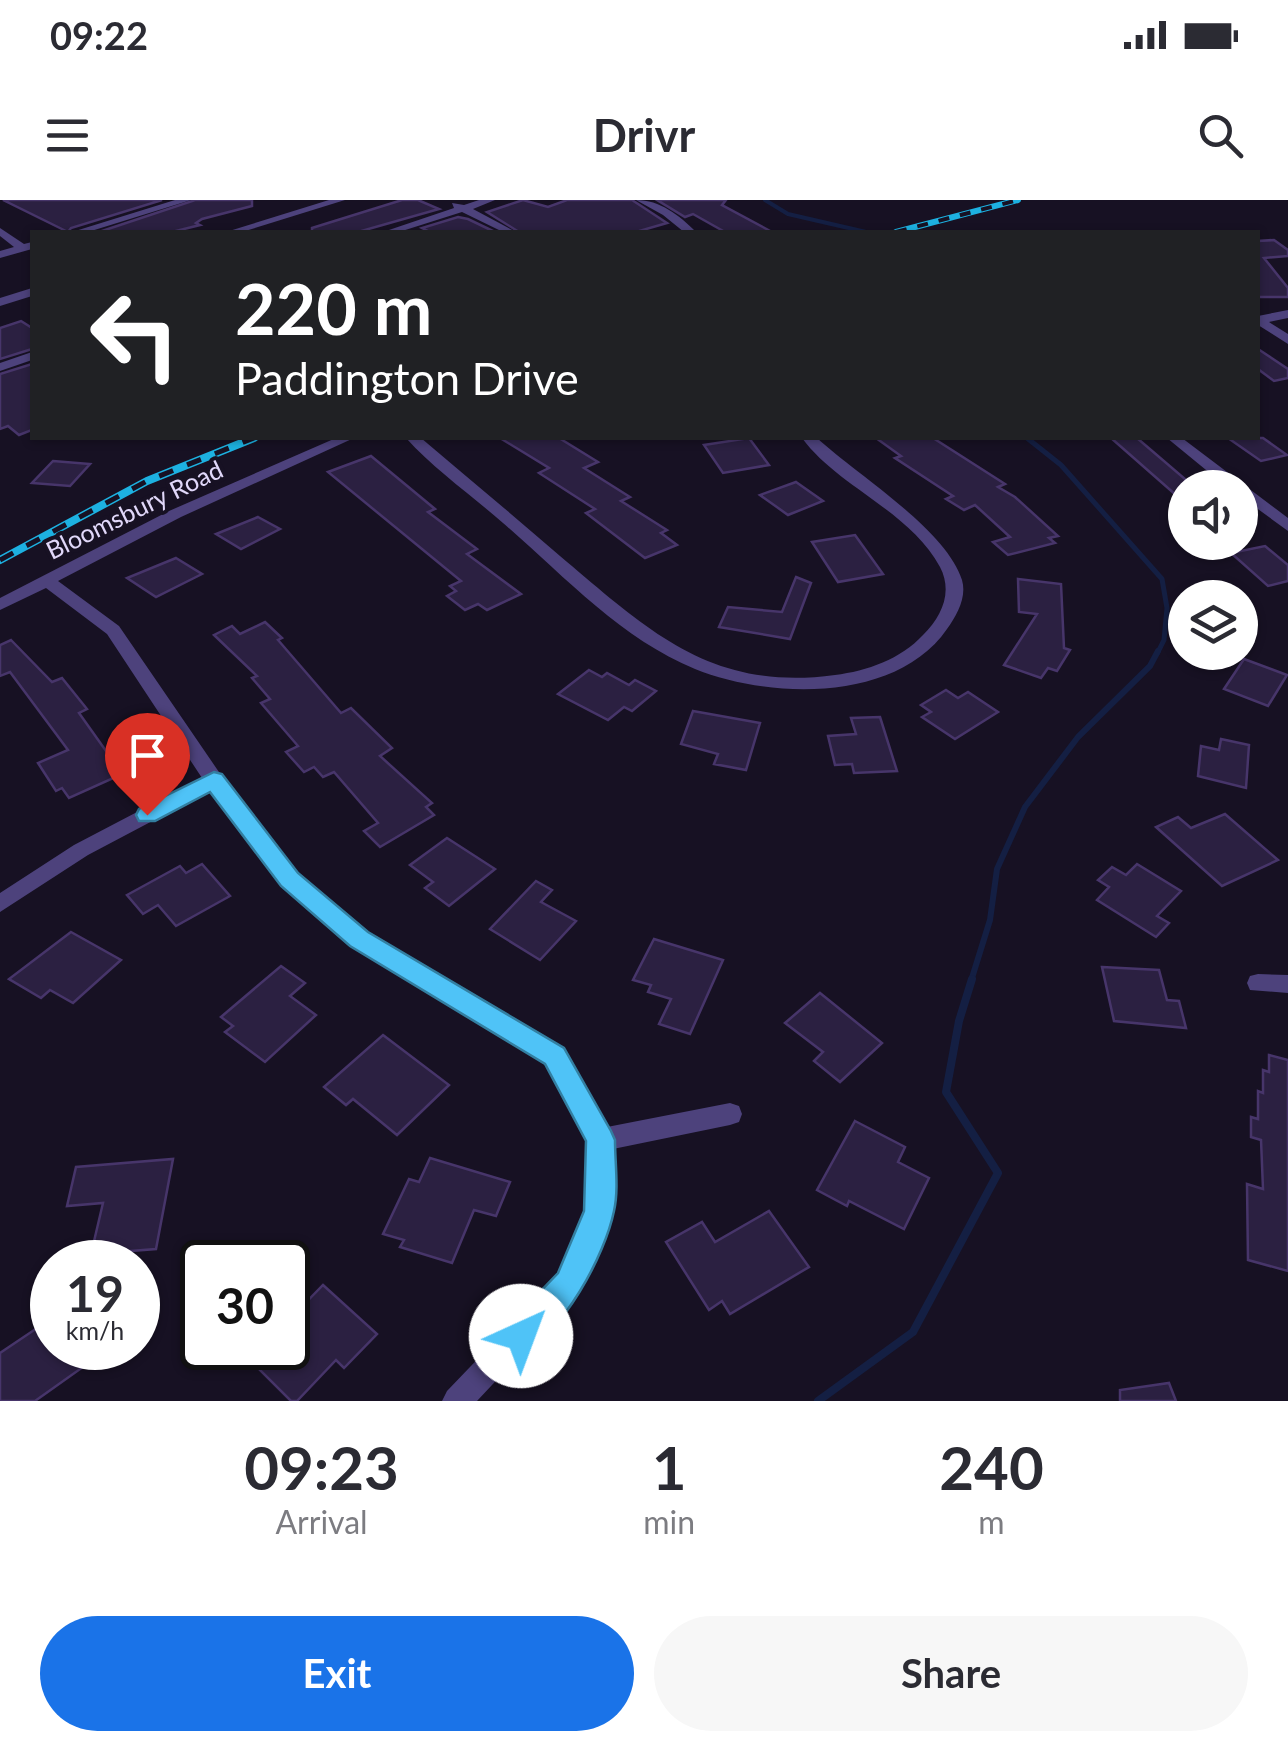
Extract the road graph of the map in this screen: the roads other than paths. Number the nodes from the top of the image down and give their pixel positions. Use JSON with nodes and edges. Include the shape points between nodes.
{"nodes":[{"id":1,"x":186,"y":200,"type":"edge"},
{"id":2,"x":340,"y":200,"type":"edge"},
{"id":3,"x":445,"y":200,"type":"edge"},
{"id":4,"x":490,"y":200,"type":"edge"},
{"id":5,"x":641,"y":200,"type":"edge"},
{"id":6,"x":462,"y":208,"type":"junction"},
{"id":7,"x":85,"y":230,"type":"edge"},
{"id":8,"x":239,"y":230,"type":"edge"},
{"id":9,"x":395,"y":230,"type":"edge"},
{"id":10,"x":507,"y":230,"type":"edge"},
{"id":11,"x":688,"y":230,"type":"edge"},
{"id":12,"x":0,"y":231,"type":"edge"},
{"id":13,"x":27,"y":246,"type":"edge"},
{"id":14,"x":0,"y":255,"type":"edge"},
{"id":15,"x":30,"y":293,"type":"edge"},
{"id":16,"x":0,"y":302,"type":"edge"},
{"id":17,"x":1288,"y":314,"type":"edge"},
{"id":18,"x":1260,"y":320,"type":"edge"},
{"id":19,"x":1260,"y":321,"type":"edge"},
{"id":20,"x":1288,"y":340,"type":"edge"},
{"id":21,"x":30,"y":357,"type":"edge"},
{"id":22,"x":0,"y":367,"type":"edge"},
{"id":23,"x":342,"y":440,"type":"edge"},
{"id":24,"x":416,"y":440,"type":"edge"},
{"id":25,"x":811,"y":440,"type":"edge"},
{"id":26,"x":1177,"y":440,"type":"edge"},
{"id":27,"x":1216,"y":470,"type":"edge"},
{"id":28,"x":1258,"y":502,"type":"edge"},
{"id":29,"x":1288,"y":502,"type":"edge"},
{"id":30,"x":1264,"y":507,"type":"junction"},
{"id":31,"x":1288,"y":526,"type":"edge"},
{"id":32,"x":46,"y":580,"type":"junction"},
{"id":33,"x":0,"y":604,"type":"edge"},
{"id":34,"x":214,"y":780,"type":"junction"},
{"id":35,"x":0,"y":904,"type":"edge"},
{"id":36,"x":1258,"y":983,"type":"dead end"},
{"id":37,"x":1288,"y":984,"type":"edge"},
{"id":38,"x":730,"y":1114,"type":"dead end"},
{"id":39,"x":601,"y":1140,"type":"junction"},
{"id":40,"x":457,"y":1401,"type":"edge"}],
"edges":[{"from":1,"to":7,"type":"street"},
{"from":2,"to":8,"type":"street"},
{"from":3,"to":6,"type":"street"},
{"from":4,"to":6,"type":"street"},
{"from":5,"to":11,"type":"street"},
{"from":6,"to":9,"type":"street"},
{"from":6,"to":10,"type":"street"},
{"from":12,"to":13,"type":"street"},
{"from":13,"to":14,"type":"street"},
{"from":15,"to":16,"type":"street"},
{"from":17,"to":18,"type":"street"},
{"from":19,"to":20,"type":"street"},
{"from":21,"to":22,"type":"street"},
{"from":23,"to":32,"type":"street","name":"Bloomsbury Road"},
{"from":24,"to":25,"type":"street","via":[[670,653],[743,679],[822,682],[864,676],[930,641],[951,612],[954,580],[928,539]]},
{"from":26,"to":27,"type":"street"},
{"from":28,"to":30,"type":"street"},
{"from":29,"to":30,"type":"street"},
{"from":30,"to":31,"type":"street"},
{"from":32,"to":33,"type":"street","name":"Bloomsbury Road"},
{"from":32,"to":34,"type":"street","via":[[113,630]]},
{"from":34,"to":35,"type":"street","via":[[81,850]]},
{"from":34,"to":39,"type":"street","via":[[290,880],[359,939],[554,1056]]},
{"from":36,"to":37,"type":"street"},
{"from":38,"to":39,"type":"street"},
{"from":39,"to":40,"type":"street","via":[[599,1211],[570,1283]]}]}
